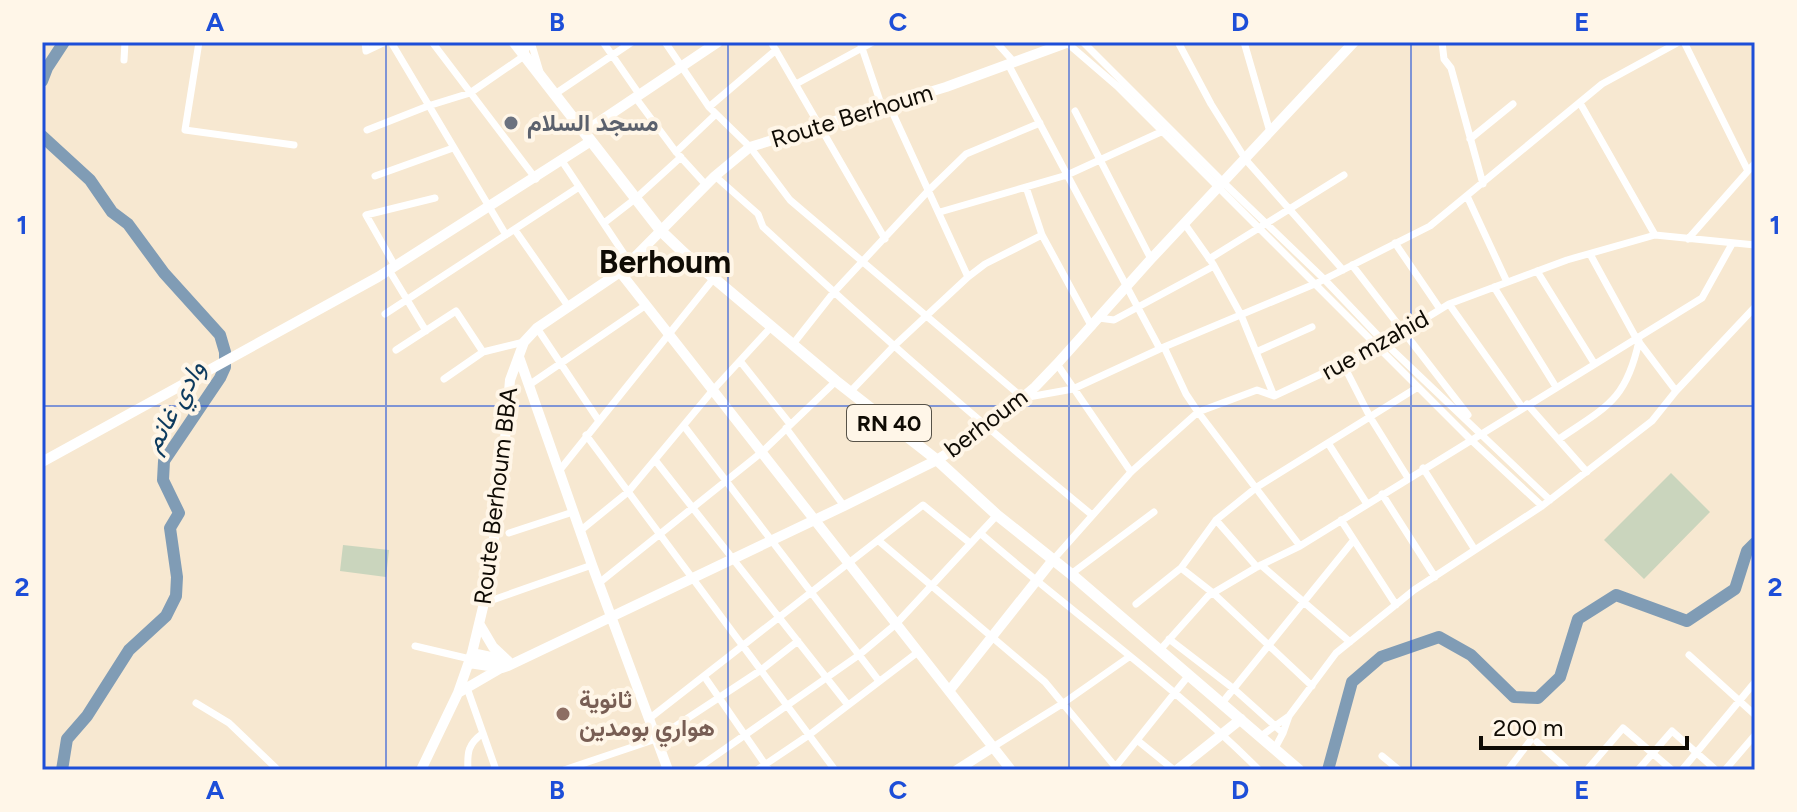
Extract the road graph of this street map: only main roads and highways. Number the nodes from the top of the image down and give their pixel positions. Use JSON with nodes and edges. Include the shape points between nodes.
{"nodes":[{"id":1,"x":514,"y":42,"type":"edge"},
{"id":2,"x":718,"y":42,"type":"edge"},
{"id":3,"x":1068,"y":42,"type":"edge"},
{"id":4,"x":1354,"y":42,"type":"edge"},
{"id":5,"x":587,"y":137,"type":"junction"},
{"id":6,"x":661,"y":231,"type":"junction"},
{"id":7,"x":620,"y":272,"type":"junction"},
{"id":8,"x":519,"y":357,"type":"junction"},
{"id":9,"x":937,"y":460,"type":"junction"},
{"id":10,"x":42,"y":462,"type":"edge"},
{"id":11,"x":815,"y":520,"type":"junction"},
{"id":12,"x":1052,"y":561,"type":"junction"},
{"id":13,"x":611,"y":616,"type":"junction"},
{"id":14,"x":479,"y":625,"type":"junction"},
{"id":15,"x":471,"y":658,"type":"junction"},
{"id":16,"x":508,"y":664,"type":"junction"},
{"id":17,"x":463,"y":686,"type":"junction"},
{"id":18,"x":949,"y":691,"type":"junction"},
{"id":19,"x":1241,"y":719,"type":"junction"},
{"id":20,"x":993,"y":747,"type":"junction"},
{"id":21,"x":1293,"y":768,"type":"edge"},
{"id":22,"x":421,"y":770,"type":"edge"},
{"id":23,"x":668,"y":770,"type":"edge"},
{"id":24,"x":957,"y":770,"type":"edge"},
{"id":25,"x":1011,"y":770,"type":"edge"},
{"id":26,"x":1176,"y":770,"type":"edge"}],
"edges":[{"from":1,"to":5,"type":"main road","number":"RN 40"},
{"from":2,"to":5,"type":"main road"},
{"from":3,"to":6,"type":"main road","name":"Route Berhoum","via":[[946,87],[750,147]]},
{"from":4,"to":9,"type":"main road","name":"berhoum","via":[[1057,364],[986,428]]},
{"from":5,"to":6,"type":"main road","number":"RN 40"},
{"from":5,"to":10,"type":"main road","via":[[536,179],[392,268]]},
{"from":6,"to":7,"type":"main road","name":"Route Berhoum BBA"},
{"from":6,"to":9,"type":"main road","number":"RN 40"},
{"from":7,"to":8,"type":"main road","name":"Route Berhoum BBA","via":[[537,328]]},
{"from":7,"to":11,"type":"main road"},
{"from":8,"to":13,"type":"main road"},
{"from":8,"to":14,"type":"main road","name":"Route Berhoum BBA","via":[[510,380],[500,499]]},
{"from":9,"to":11,"type":"main road","name":"berhoum"},
{"from":9,"to":12,"type":"main road","number":"RN 40"},
{"from":11,"to":13,"type":"main road","name":"berhoum"},
{"from":11,"to":18,"type":"main road"},
{"from":12,"to":18,"type":"main road"},
{"from":12,"to":19,"type":"main road","number":"RN 40"},
{"from":13,"to":16,"type":"main road","name":"berhoum"},
{"from":13,"to":23,"type":"main road"},
{"from":14,"to":15,"type":"main road","name":"Route Berhoum BBA"},
{"from":14,"to":16,"type":"main road"},
{"from":15,"to":16,"type":"main road"},
{"from":15,"to":17,"type":"main road","name":"Route Berhoum BBA"},
{"from":16,"to":17,"type":"main road","name":"berhoum"},
{"from":17,"to":22,"type":"main road","name":"Route Berhoum BBA"},
{"from":18,"to":20,"type":"main road"},
{"from":19,"to":21,"type":"main road","number":"RN 40"},
{"from":19,"to":26,"type":"main road"},
{"from":20,"to":24,"type":"main road"},
{"from":20,"to":25,"type":"main road"}]}
